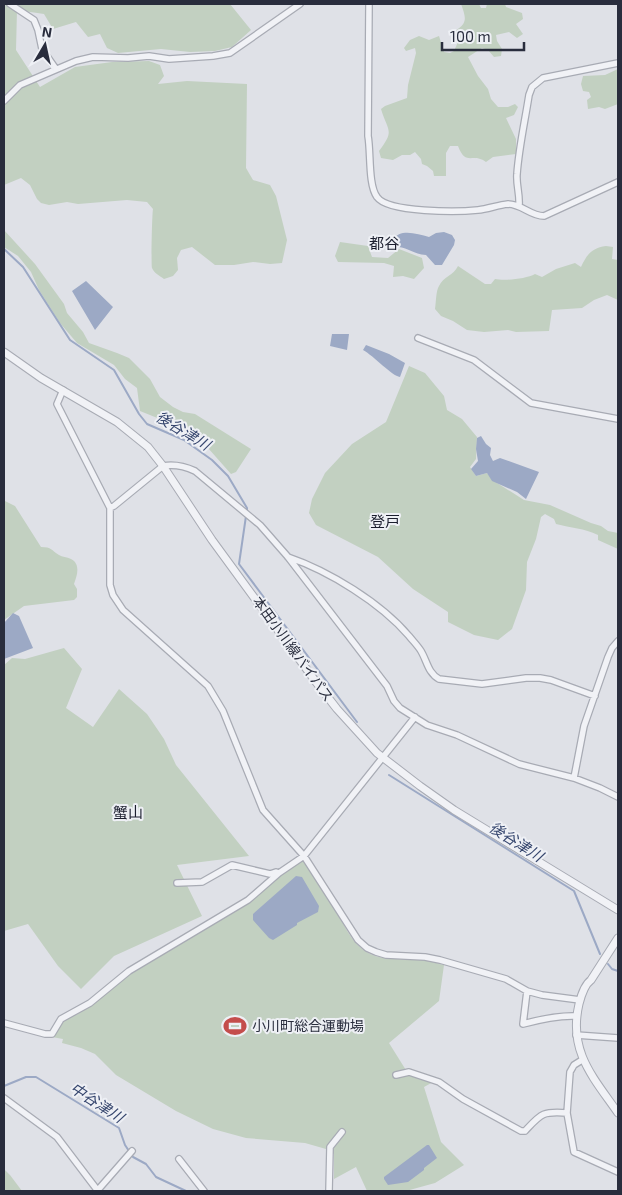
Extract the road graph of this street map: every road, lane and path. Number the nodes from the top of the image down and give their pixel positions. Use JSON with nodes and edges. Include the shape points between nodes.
{"nodes":[{"id":1,"x":10,"y":4,"type":"edge"},
{"id":2,"x":300,"y":4,"type":"edge"},
{"id":3,"x":369,"y":4,"type":"edge"},
{"id":4,"x":618,"y":63,"type":"edge"},
{"id":5,"x":56,"y":69,"type":"junction"},
{"id":6,"x":4,"y":101,"type":"edge"},
{"id":7,"x":618,"y":182,"type":"edge"},
{"id":8,"x":519,"y":205,"type":"junction"},
{"id":9,"x":418,"y":338,"type":"dead end"},
{"id":10,"x":4,"y":352,"type":"edge"},
{"id":11,"x":63,"y":390,"type":"junction"},
{"id":12,"x":618,"y":419,"type":"edge"},
{"id":13,"x":163,"y":466,"type":"junction"},
{"id":14,"x":110,"y":508,"type":"junction"},
{"id":15,"x":288,"y":557,"type":"junction"},
{"id":16,"x":618,"y":642,"type":"edge"},
{"id":17,"x":595,"y":696,"type":"junction"},
{"id":18,"x":415,"y":717,"type":"junction"},
{"id":19,"x":382,"y":758,"type":"junction"},
{"id":20,"x":574,"y":778,"type":"junction"},
{"id":21,"x":618,"y":797,"type":"edge"},
{"id":22,"x":304,"y":856,"type":"junction"},
{"id":23,"x":279,"y":873,"type":"junction"},
{"id":24,"x":177,"y":884,"type":"dead end"},
{"id":25,"x":618,"y":910,"type":"edge"},
{"id":26,"x":618,"y":938,"type":"edge"},
{"id":27,"x":527,"y":991,"type":"junction"},
{"id":28,"x":580,"y":1000,"type":"junction"},
{"id":29,"x":577,"y":1016,"type":"junction"},
{"id":30,"x":4,"y":1023,"type":"edge"},
{"id":31,"x":576,"y":1035,"type":"junction"},
{"id":32,"x":618,"y":1038,"type":"edge"},
{"id":33,"x":582,"y":1060,"type":"junction"},
{"id":34,"x":396,"y":1075,"type":"dead end"},
{"id":35,"x":4,"y":1098,"type":"edge"},
{"id":36,"x":618,"y":1113,"type":"edge"},
{"id":37,"x":567,"y":1114,"type":"junction"},
{"id":38,"x":342,"y":1132,"type":"dead end"},
{"id":39,"x":132,"y":1151,"type":"dead end"},
{"id":40,"x":179,"y":1159,"type":"dead end"},
{"id":41,"x":618,"y":1172,"type":"edge"},
{"id":42,"x":98,"y":1191,"type":"edge"},
{"id":43,"x":204,"y":1191,"type":"edge"},
{"id":44,"x":329,"y":1191,"type":"edge"}],
"edges":[{"from":1,"to":5,"type":"street","via":[[34,20],[42,49]]},
{"from":2,"to":5,"type":"street","via":[[230,53],[169,59],[93,57]]},
{"from":3,"to":8,"type":"street","via":[[368,136],[376,197],[390,204],[424,211]]},
{"from":4,"to":8,"type":"street","via":[[543,78],[532,87],[518,164]]},
{"from":5,"to":6,"type":"street","via":[[20,86]]},
{"from":7,"to":8,"type":"street","via":[[544,216],[531,214]]},
{"from":9,"to":12,"type":"street","via":[[474,360],[531,403]]},
{"from":10,"to":11,"type":"street","name":"本田小川線バイパス"},
{"from":11,"to":13,"type":"street","name":"本田小川線バイパス","via":[[118,422],[148,447]]},
{"from":11,"to":14,"type":"street","via":[[57,404]]},
{"from":13,"to":14,"type":"street"},
{"from":13,"to":15,"type":"street","via":[[184,466],[195,471],[260,525]]},
{"from":13,"to":19,"type":"street","name":"本田小川線バイパス","via":[[212,540],[316,682]]},
{"from":14,"to":22,"type":"street","via":[[110,585],[113,595],[123,610],[208,686],[223,711],[263,810]]},
{"from":15,"to":17,"type":"street","via":[[317,568],[351,588],[399,625],[420,649],[429,670],[439,679],[482,684],[540,678]]},
{"from":15,"to":18,"type":"street","via":[[387,686],[394,701]]},
{"from":16,"to":17,"type":"street","via":[[608,657]]},
{"from":17,"to":20,"type":"street","via":[[584,726]]},
{"from":18,"to":19,"type":"street"},
{"from":18,"to":20,"type":"street","via":[[519,764]]},
{"from":19,"to":22,"type":"street"},
{"from":19,"to":25,"type":"street","name":"本田小川線バイパス","via":[[454,810]]},
{"from":20,"to":21,"type":"street"},
{"from":22,"to":23,"type":"street"},
{"from":22,"to":27,"type":"street","via":[[351,931],[367,948],[386,955],[440,960],[506,979]]},
{"from":23,"to":24,"type":"street","via":[[232,865],[202,882]]},
{"from":23,"to":30,"type":"street","via":[[248,900],[129,970],[90,1003],[61,1019],[52,1034]]},
{"from":26,"to":28,"type":"street","via":[[587,983]]},
{"from":27,"to":28,"type":"street"},
{"from":27,"to":29,"type":"street","via":[[523,1024],[544,1018]]},
{"from":28,"to":29,"type":"street"},
{"from":29,"to":31,"type":"street"},
{"from":31,"to":32,"type":"street"},
{"from":31,"to":33,"type":"street"},
{"from":33,"to":36,"type":"street"},
{"from":33,"to":37,"type":"street","via":[[570,1072]]},
{"from":34,"to":37,"type":"street","via":[[409,1072],[439,1082],[521,1131],[545,1113]]},
{"from":35,"to":42,"type":"street","via":[[57,1137]]},
{"from":37,"to":41,"type":"street","via":[[574,1152]]},
{"from":38,"to":44,"type":"street","via":[[330,1147]]},
{"from":39,"to":42,"type":"street"},
{"from":40,"to":43,"type":"street"}]}
